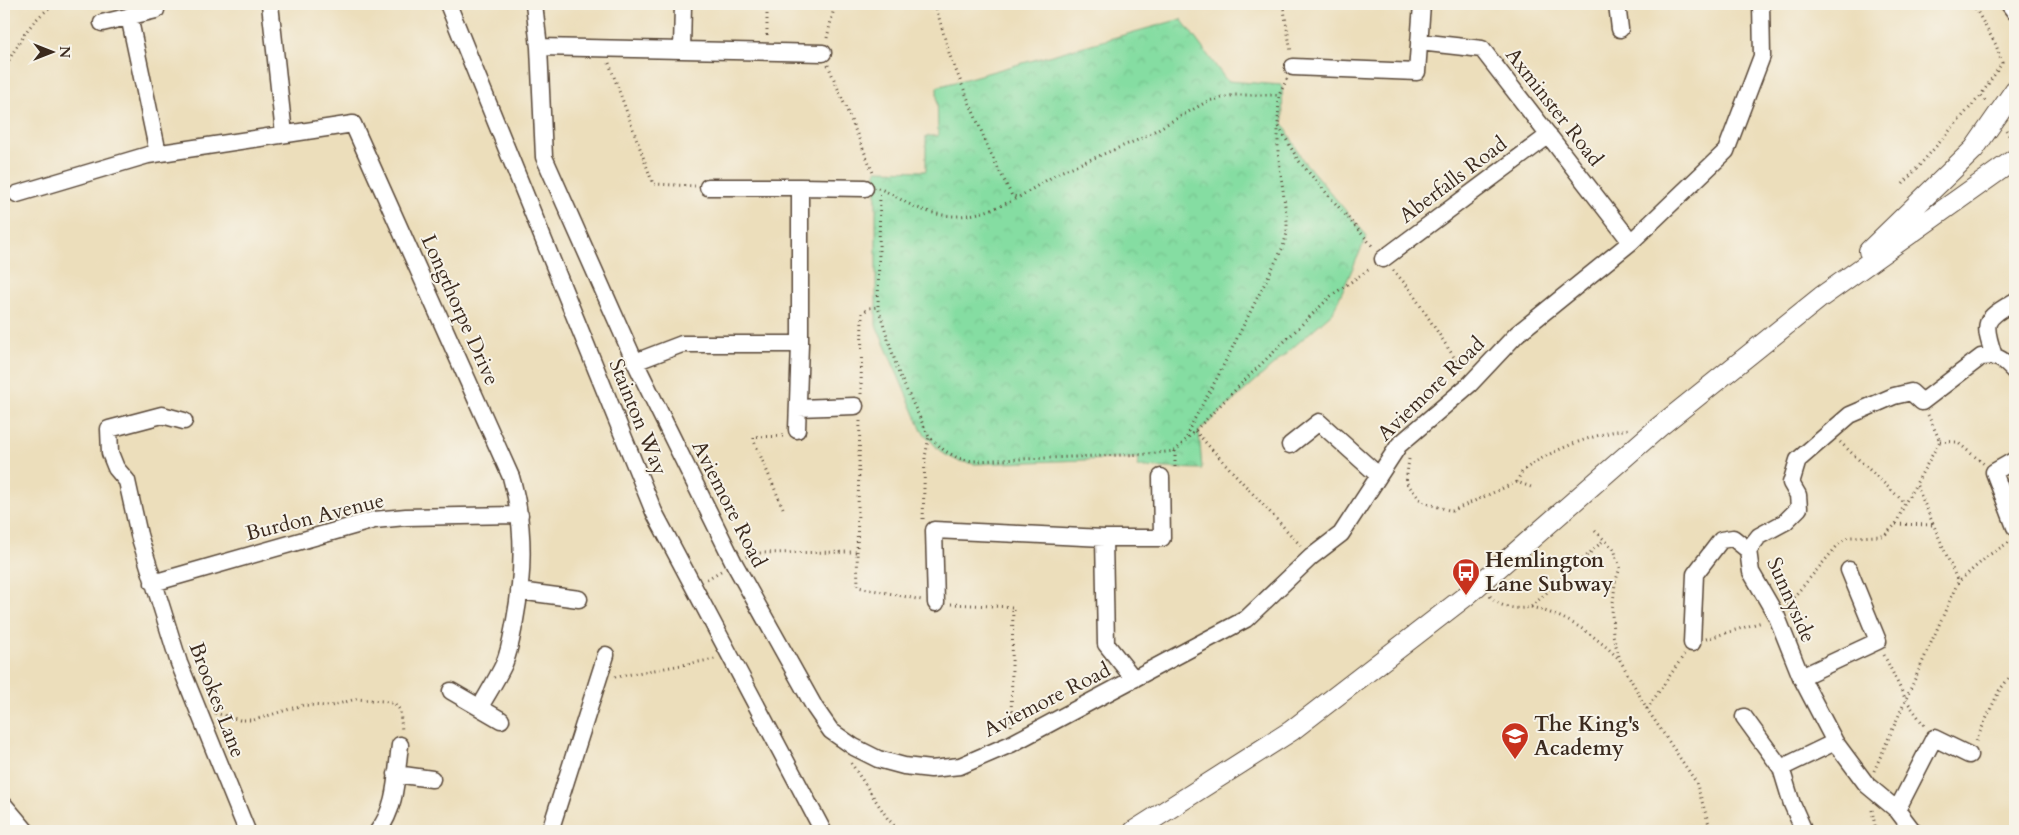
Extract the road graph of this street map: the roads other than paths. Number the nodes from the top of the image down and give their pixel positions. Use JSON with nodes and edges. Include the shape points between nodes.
{"nodes":[{"id":1,"x":270,"y":4,"type":"edge"},
{"id":2,"x":448,"y":4,"type":"edge"},
{"id":3,"x":534,"y":4,"type":"edge"},
{"id":4,"x":683,"y":4,"type":"edge"},
{"id":5,"x":1422,"y":4,"type":"edge"},
{"id":6,"x":1617,"y":4,"type":"edge"},
{"id":7,"x":1761,"y":4,"type":"edge"},
{"id":8,"x":2009,"y":4,"type":"edge"},
{"id":9,"x":156,"y":10,"type":"dead end"},
{"id":10,"x":2015,"y":12,"type":"edge"},
{"id":11,"x":130,"y":16,"type":"junction"},
{"id":12,"x":102,"y":23,"type":"dead end"},
{"id":13,"x":1620,"y":29,"type":"dead end"},
{"id":14,"x":1419,"y":42,"type":"junction"},
{"id":15,"x":539,"y":47,"type":"junction"},
{"id":16,"x":682,"y":50,"type":"junction"},
{"id":17,"x":823,"y":53,"type":"road end"},
{"id":18,"x":1293,"y":67,"type":"road end"},
{"id":19,"x":2015,"y":90,"type":"edge"},
{"id":20,"x":284,"y":134,"type":"junction"},
{"id":21,"x":1549,"y":135,"type":"junction"},
{"id":22,"x":158,"y":153,"type":"junction"},
{"id":23,"x":2015,"y":159,"type":"edge"},
{"id":24,"x":708,"y":187,"type":"road end"},
{"id":25,"x":800,"y":187,"type":"junction"},
{"id":26,"x":872,"y":188,"type":"road end"},
{"id":27,"x":18,"y":194,"type":"dead end"},
{"id":28,"x":1631,"y":242,"type":"junction"},
{"id":29,"x":1383,"y":259,"type":"road end"},
{"id":30,"x":1821,"y":297,"type":"junction"},
{"id":31,"x":2015,"y":301,"type":"edge"},
{"id":32,"x":800,"y":344,"type":"junction"},
{"id":33,"x":1994,"y":356,"type":"junction"},
{"id":34,"x":635,"y":362,"type":"junction"},
{"id":35,"x":2015,"y":372,"type":"edge"},
{"id":36,"x":859,"y":406,"type":"road end"},
{"id":37,"x":798,"y":408,"type":"junction"},
{"id":38,"x":184,"y":421,"type":"dead end"},
{"id":39,"x":797,"y":430,"type":"road end"},
{"id":40,"x":1290,"y":445,"type":"dead end"},
{"id":41,"x":2015,"y":460,"type":"edge"},
{"id":42,"x":1378,"y":476,"type":"junction"},
{"id":43,"x":1161,"y":477,"type":"dead end"},
{"id":44,"x":520,"y":515,"type":"junction"},
{"id":45,"x":2015,"y":527,"type":"edge"},
{"id":46,"x":1104,"y":538,"type":"junction"},
{"id":47,"x":1748,"y":550,"type":"junction"},
{"id":48,"x":1849,"y":570,"type":"dead end"},
{"id":49,"x":153,"y":583,"type":"junction"},
{"id":50,"x":520,"y":591,"type":"junction"},
{"id":51,"x":578,"y":600,"type":"dead end"},
{"id":52,"x":936,"y":603,"type":"road end"},
{"id":53,"x":1692,"y":643,"type":"dead end"},
{"id":54,"x":606,"y":655,"type":"dead end"},
{"id":55,"x":1801,"y":676,"type":"junction"},
{"id":56,"x":1134,"y":678,"type":"junction"},
{"id":57,"x":451,"y":692,"type":"dead end"},
{"id":58,"x":480,"y":707,"type":"junction"},
{"id":59,"x":1744,"y":717,"type":"dead end"},
{"id":60,"x":501,"y":720,"type":"dead end"},
{"id":61,"x":1835,"y":742,"type":"junction"},
{"id":62,"x":400,"y":745,"type":"road end"},
{"id":63,"x":1969,"y":754,"type":"road end"},
{"id":64,"x":1781,"y":768,"type":"junction"},
{"id":65,"x":396,"y":774,"type":"junction"},
{"id":66,"x":432,"y":779,"type":"dead end"},
{"id":67,"x":4,"y":804,"type":"edge"},
{"id":68,"x":1897,"y":810,"type":"junction"},
{"id":69,"x":26,"y":831,"type":"edge"},
{"id":70,"x":247,"y":831,"type":"edge"},
{"id":71,"x":378,"y":831,"type":"edge"},
{"id":72,"x":550,"y":831,"type":"edge"},
{"id":73,"x":823,"y":831,"type":"edge"},
{"id":74,"x":1134,"y":831,"type":"edge"},
{"id":75,"x":1804,"y":831,"type":"edge"},
{"id":76,"x":1914,"y":831,"type":"edge"}],
"edges":[{"from":1,"to":20,"type":"street"},
{"from":2,"to":73,"type":"street","name":"Stainton Way","via":[[654,512]]},
{"from":3,"to":15,"type":"street","name":"Aviemore Road"},
{"from":4,"to":16,"type":"street"},
{"from":5,"to":14,"type":"street"},
{"from":6,"to":13,"type":"street"},
{"from":7,"to":28,"type":"street","name":"Aviemore Road","via":[[1762,56],[1726,151]]},
{"from":8,"to":10,"type":"street"},
{"from":9,"to":11,"type":"street"},
{"from":11,"to":12,"type":"street"},
{"from":11,"to":22,"type":"street"},
{"from":14,"to":18,"type":"street","via":[[1417,72]]},
{"from":14,"to":21,"type":"street","name":"Axminster Road","via":[[1482,48]]},
{"from":15,"to":16,"type":"street"},
{"from":15,"to":34,"type":"street","name":"Aviemore Road","via":[[544,157]]},
{"from":16,"to":17,"type":"street"},
{"from":19,"to":30,"type":"main road","via":[[1974,149]]},
{"from":20,"to":22,"type":"street"},
{"from":20,"to":44,"type":"street","name":"Longthorpe Drive","via":[[353,124],[511,476]]},
{"from":21,"to":28,"type":"street","name":"Axminster Road"},
{"from":21,"to":29,"type":"street","name":"Aberfalls Road"},
{"from":22,"to":27,"type":"street"},
{"from":23,"to":30,"type":"main road"},
{"from":24,"to":25,"type":"street"},
{"from":25,"to":26,"type":"street"},
{"from":25,"to":32,"type":"street"},
{"from":28,"to":42,"type":"street","name":"Aviemore Road","via":[[1517,334],[1470,384],[1400,445]]},
{"from":30,"to":74,"type":"main road","via":[[1659,427],[1480,584],[1291,731]]},
{"from":31,"to":33,"type":"street","via":[[1992,315],[1986,331]]},
{"from":32,"to":34,"type":"street","via":[[682,344]]},
{"from":32,"to":37,"type":"street"},
{"from":33,"to":35,"type":"street","via":[[2005,361]]},
{"from":33,"to":47,"type":"street","name":"Sunnyside","via":[[1982,357],[1922,402],[1911,392],[1850,415],[1798,460],[1790,483],[1798,495],[1799,508],[1785,522],[1759,536]]},
{"from":34,"to":56,"type":"street","name":"Aviemore Road","via":[[734,563],[815,708],[831,731],[854,747],[904,766],[960,766],[1011,744]]},
{"from":36,"to":37,"type":"street"},
{"from":37,"to":39,"type":"street"},
{"from":38,"to":49,"type":"street","name":"Brookes Lane","via":[[162,415],[109,429],[110,453],[116,468],[127,481]]},
{"from":40,"to":42,"type":"street","via":[[1319,422]]},
{"from":41,"to":45,"type":"street","via":[[1994,472]]},
{"from":42,"to":56,"type":"street","name":"Aviemore Road","via":[[1341,534],[1311,557],[1246,619]]},
{"from":43,"to":46,"type":"street","via":[[1162,538]]},
{"from":44,"to":49,"type":"street","name":"Burdon Avenue","via":[[374,520]]},
{"from":44,"to":50,"type":"street","name":"Longthorpe Drive"},
{"from":46,"to":52,"type":"street","via":[[934,530]]},
{"from":46,"to":56,"type":"street","via":[[1106,644]]},
{"from":47,"to":53,"type":"street","via":[[1733,538],[1720,540],[1695,574]]},
{"from":47,"to":55,"type":"street","name":"Sunnyside","via":[[1751,572],[1777,617]]},
{"from":48,"to":55,"type":"street","via":[[1878,641]]},
{"from":49,"to":70,"type":"street","name":"Brookes Lane","via":[[178,663]]},
{"from":50,"to":51,"type":"street"},
{"from":50,"to":58,"type":"street","name":"Longthorpe Drive","via":[[504,664]]},
{"from":54,"to":72,"type":"street"},
{"from":55,"to":61,"type":"street","name":"Sunnyside"},
{"from":57,"to":58,"type":"street"},
{"from":58,"to":60,"type":"street"},
{"from":59,"to":64,"type":"street"},
{"from":61,"to":64,"type":"street"},
{"from":61,"to":68,"type":"street","name":"Sunnyside","via":[[1867,785]]},
{"from":62,"to":65,"type":"street"},
{"from":63,"to":68,"type":"street","via":[[1934,738]]},
{"from":64,"to":75,"type":"street"},
{"from":65,"to":66,"type":"street"},
{"from":65,"to":71,"type":"street","via":[[392,807]]},
{"from":67,"to":69,"type":"street"},
{"from":68,"to":76,"type":"street","name":"Sunnyside"}]}
